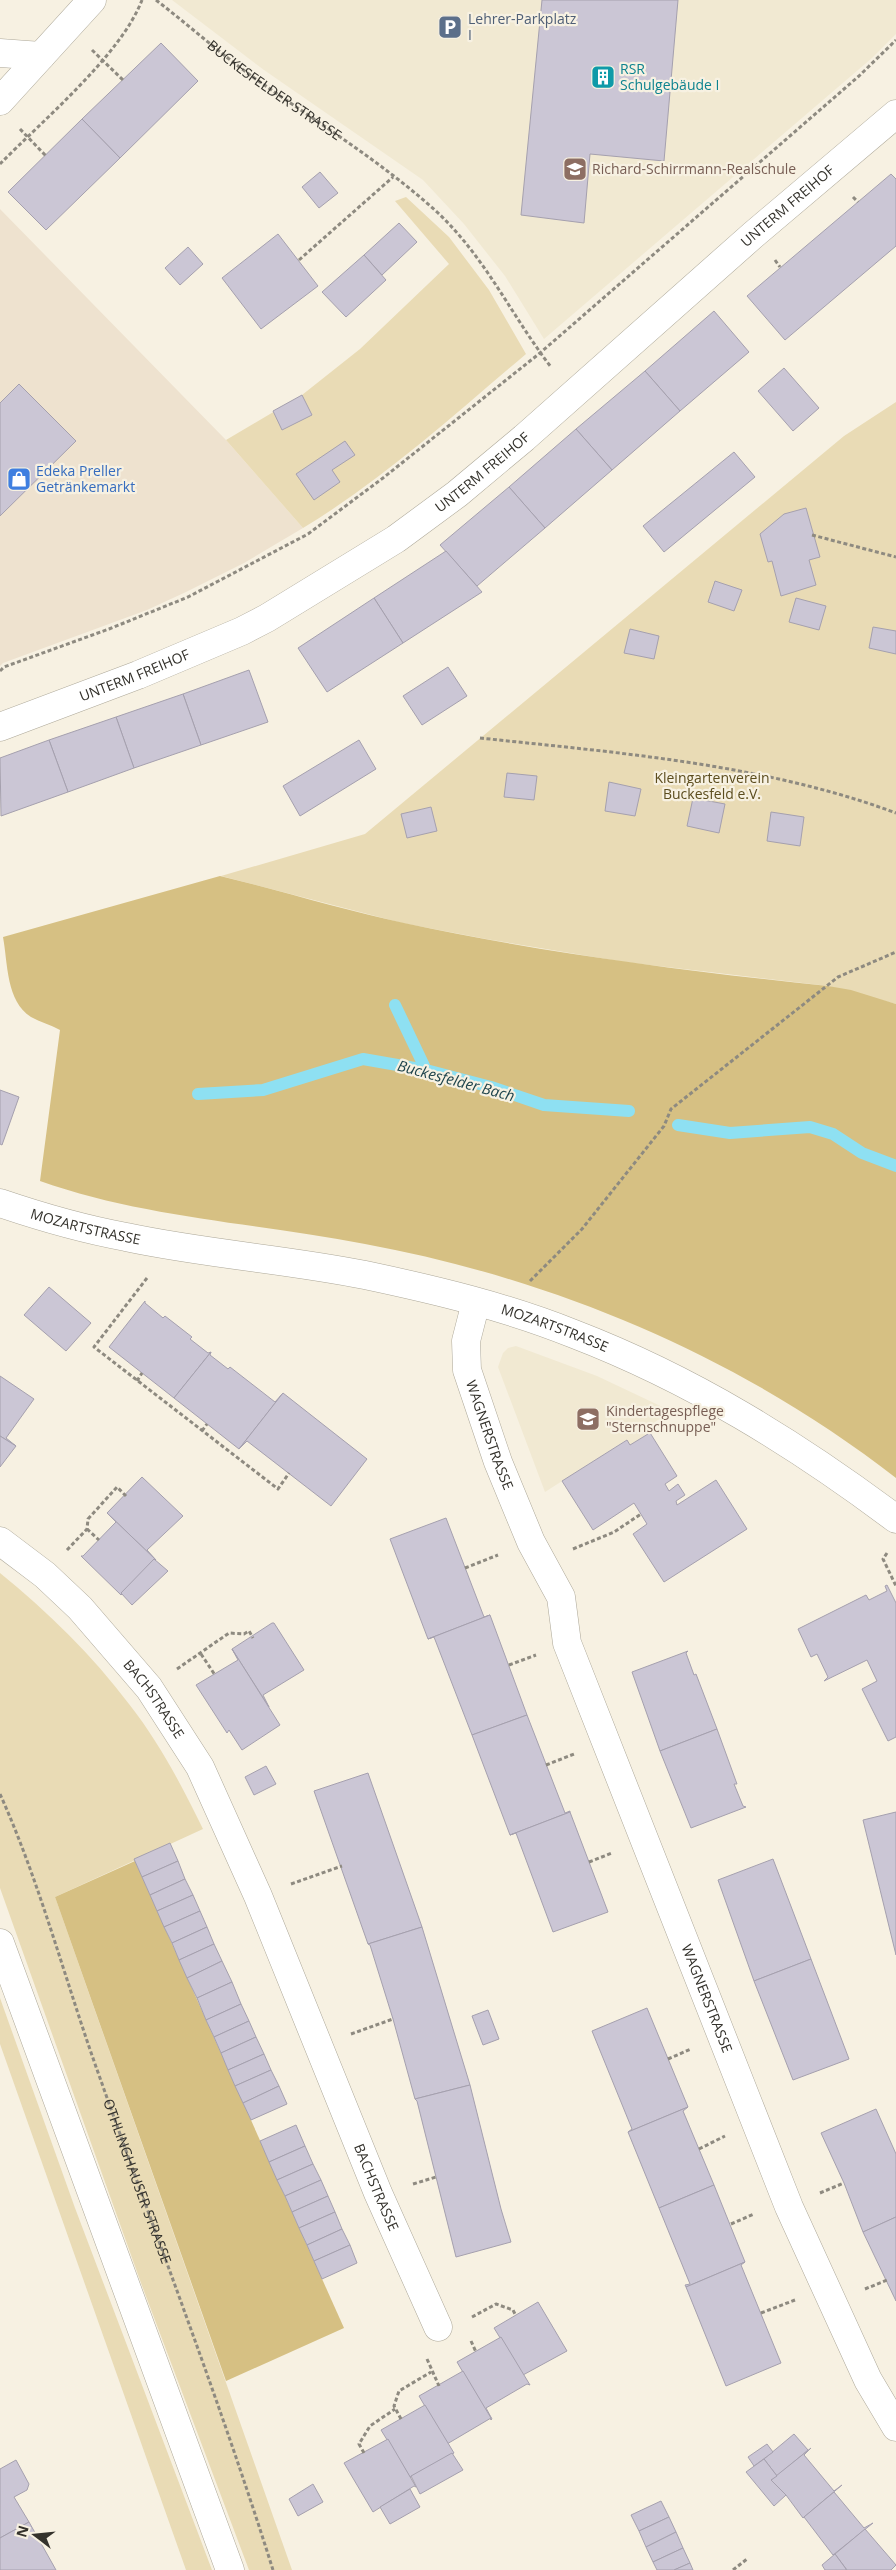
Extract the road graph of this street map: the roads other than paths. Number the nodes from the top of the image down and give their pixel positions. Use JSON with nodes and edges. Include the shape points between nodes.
{"nodes":[{"id":1,"x":92,"y":0,"type":"edge"},
{"id":2,"x":0,"y":53,"type":"edge"},
{"id":3,"x":41,"y":56,"type":"junction"},
{"id":4,"x":0,"y":101,"type":"edge"},
{"id":5,"x":896,"y":114,"type":"edge"},
{"id":6,"x":0,"y":727,"type":"edge"},
{"id":7,"x":0,"y":1203,"type":"edge"},
{"id":8,"x":476,"y":1302,"type":"junction"},
{"id":9,"x":896,"y":1519,"type":"edge"},
{"id":10,"x":0,"y":1541,"type":"edge"},
{"id":11,"x":0,"y":1943,"type":"edge"},
{"id":12,"x":438,"y":2327,"type":"dead end"},
{"id":13,"x":896,"y":2427,"type":"edge"},
{"id":14,"x":230,"y":2570,"type":"edge"}],
"edges":[{"from":1,"to":3,"type":"street"},
{"from":2,"to":3,"type":"street"},
{"from":3,"to":4,"type":"street"},
{"from":5,"to":6,"type":"street","name":"UNTERM FREIHOF","via":[[753,235],[510,450],[396,539],[299,600],[242,631],[138,675]]},
{"from":7,"to":8,"type":"street","name":"MOZARTSTRASSE","via":[[108,1233],[363,1275]]},
{"from":8,"to":9,"type":"street","name":"MOZARTSTRASSE","via":[[576,1334],[650,1366],[743,1415],[838,1476]]},
{"from":8,"to":13,"type":"street","name":"WAGNERSTRASSE","via":[[466,1341],[467,1370],[498,1462],[531,1542],[561,1597],[567,1643],[577,1670],[786,2200],[868,2380]]},
{"from":10,"to":12,"type":"street","name":"BACHSTRASSE","via":[[45,1575],[80,1608],[149,1688],[200,1767],[258,1896],[378,2193]]},
{"from":11,"to":14,"type":"street"}]}
